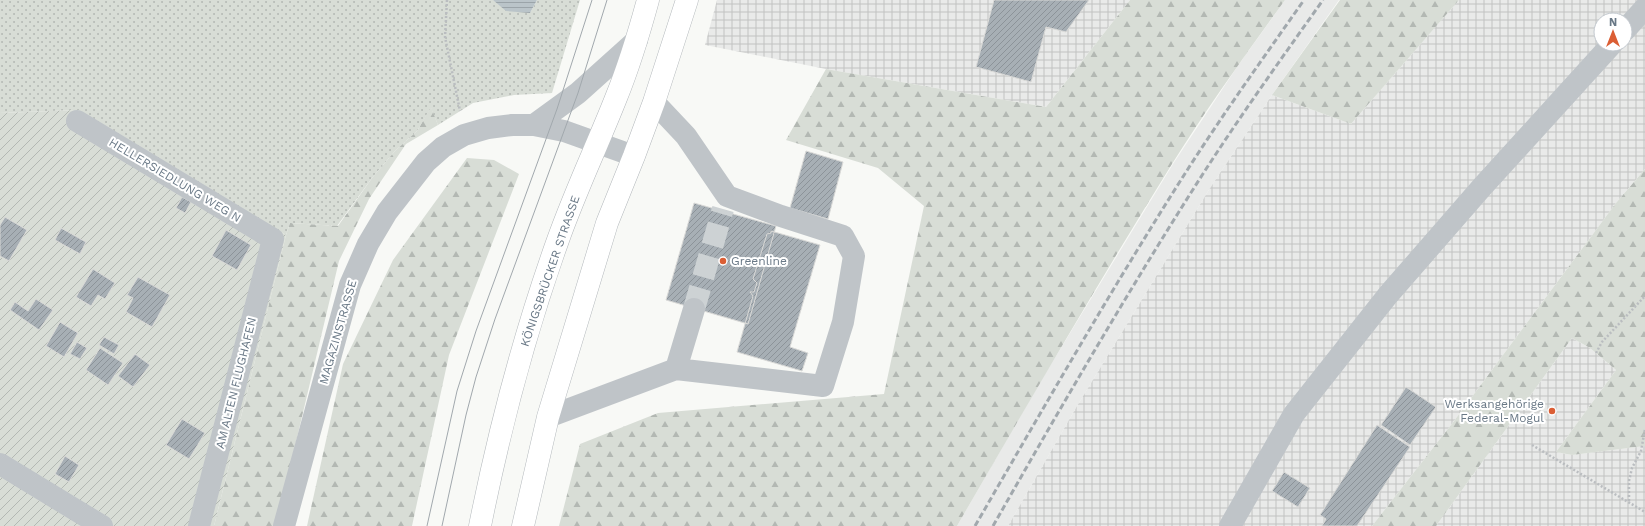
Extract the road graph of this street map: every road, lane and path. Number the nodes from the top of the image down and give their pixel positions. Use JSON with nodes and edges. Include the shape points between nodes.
{"nodes":[{"id":1,"x":447,"y":0,"type":"edge"},
{"id":2,"x":648,"y":0,"type":"edge"},
{"id":3,"x":687,"y":0,"type":"edge"},
{"id":4,"x":1645,"y":8,"type":"edge"},
{"id":5,"x":1633,"y":21,"type":"edge"},
{"id":6,"x":637,"y":40,"type":"junction"},
{"id":7,"x":1605,"y":52,"type":"edge"},
{"id":8,"x":654,"y":102,"type":"junction"},
{"id":9,"x":77,"y":121,"type":"dead end"},
{"id":10,"x":534,"y":124,"type":"junction"},
{"id":11,"x":464,"y":135,"type":"junction"},
{"id":12,"x":598,"y":143,"type":"junction"},
{"id":13,"x":634,"y":156,"type":"junction"},
{"id":14,"x":273,"y":239,"type":"joint"},
{"id":15,"x":1645,"y":296,"type":"edge"},
{"id":16,"x":694,"y":309,"type":"tunnel mouth"},
{"id":17,"x":1596,"y":353,"type":"dead end"},
{"id":18,"x":676,"y":369,"type":"junction"},
{"id":19,"x":548,"y":417,"type":"junction"},
{"id":20,"x":1645,"y":429,"type":"edge"},
{"id":21,"x":1532,"y":445,"type":"dead end"},
{"id":22,"x":0,"y":464,"type":"edge"},
{"id":23,"x":1629,"y":501,"type":"junction"},
{"id":24,"x":1645,"y":512,"type":"edge"},
{"id":25,"x":102,"y":526,"type":"edge"},
{"id":26,"x":199,"y":526,"type":"edge"},
{"id":27,"x":284,"y":526,"type":"edge"},
{"id":28,"x":480,"y":526,"type":"edge"},
{"id":29,"x":523,"y":526,"type":"edge"},
{"id":30,"x":1230,"y":526,"type":"edge"}],
"edges":[{"from":1,"to":11,"type":"path","via":[[445,37]]},
{"from":2,"to":6,"type":"main road","name":"KÖNIGSBRÜCKER STRASSE"},
{"from":3,"to":8,"type":"main road"},
{"from":4,"to":5,"type":"street"},
{"from":6,"to":10,"type":"street","via":[[578,93]]},
{"from":6,"to":12,"type":"main road","name":"KÖNIGSBRÜCKER STRASSE"},
{"from":7,"to":30,"type":"street","via":[[1482,187],[1379,306],[1294,414]]},
{"from":8,"to":13,"type":"main road"},
{"from":8,"to":18,"type":"street","via":[[686,136],[725,202],[781,216],[842,236],[854,256],[843,322],[823,386]]},
{"from":9,"to":14,"type":"street","name":"HELLERSIEDLUNG WEG N"},
{"from":10,"to":11,"type":"street","name":"MAGAZINSTRASSE","via":[[488,128]]},
{"from":10,"to":12,"type":"street","name":"MAGAZINSTRASSE"},
{"from":11,"to":27,"type":"street","name":"MAGAZINSTRASSE","via":[[426,162],[387,212],[368,244],[350,285]]},
{"from":12,"to":13,"type":"street","name":"MAGAZINSTRASSE"},
{"from":12,"to":28,"type":"main road","name":"KÖNIGSBRÜCKER STRASSE","via":[[575,194],[542,288],[519,364]]},
{"from":13,"to":19,"type":"main road","via":[[607,223]]},
{"from":14,"to":26,"type":"street","name":"AM ALTEN FLUGHAFEN"},
{"from":15,"to":17,"type":"path","via":[[1602,342]]},
{"from":16,"to":18,"type":"street"},
{"from":18,"to":19,"type":"street"},
{"from":19,"to":29,"type":"main road"},
{"from":20,"to":23,"type":"path","via":[[1641,451],[1632,468],[1629,481]]},
{"from":21,"to":23,"type":"path"},
{"from":22,"to":25,"type":"street"},
{"from":23,"to":24,"type":"path"}]}
